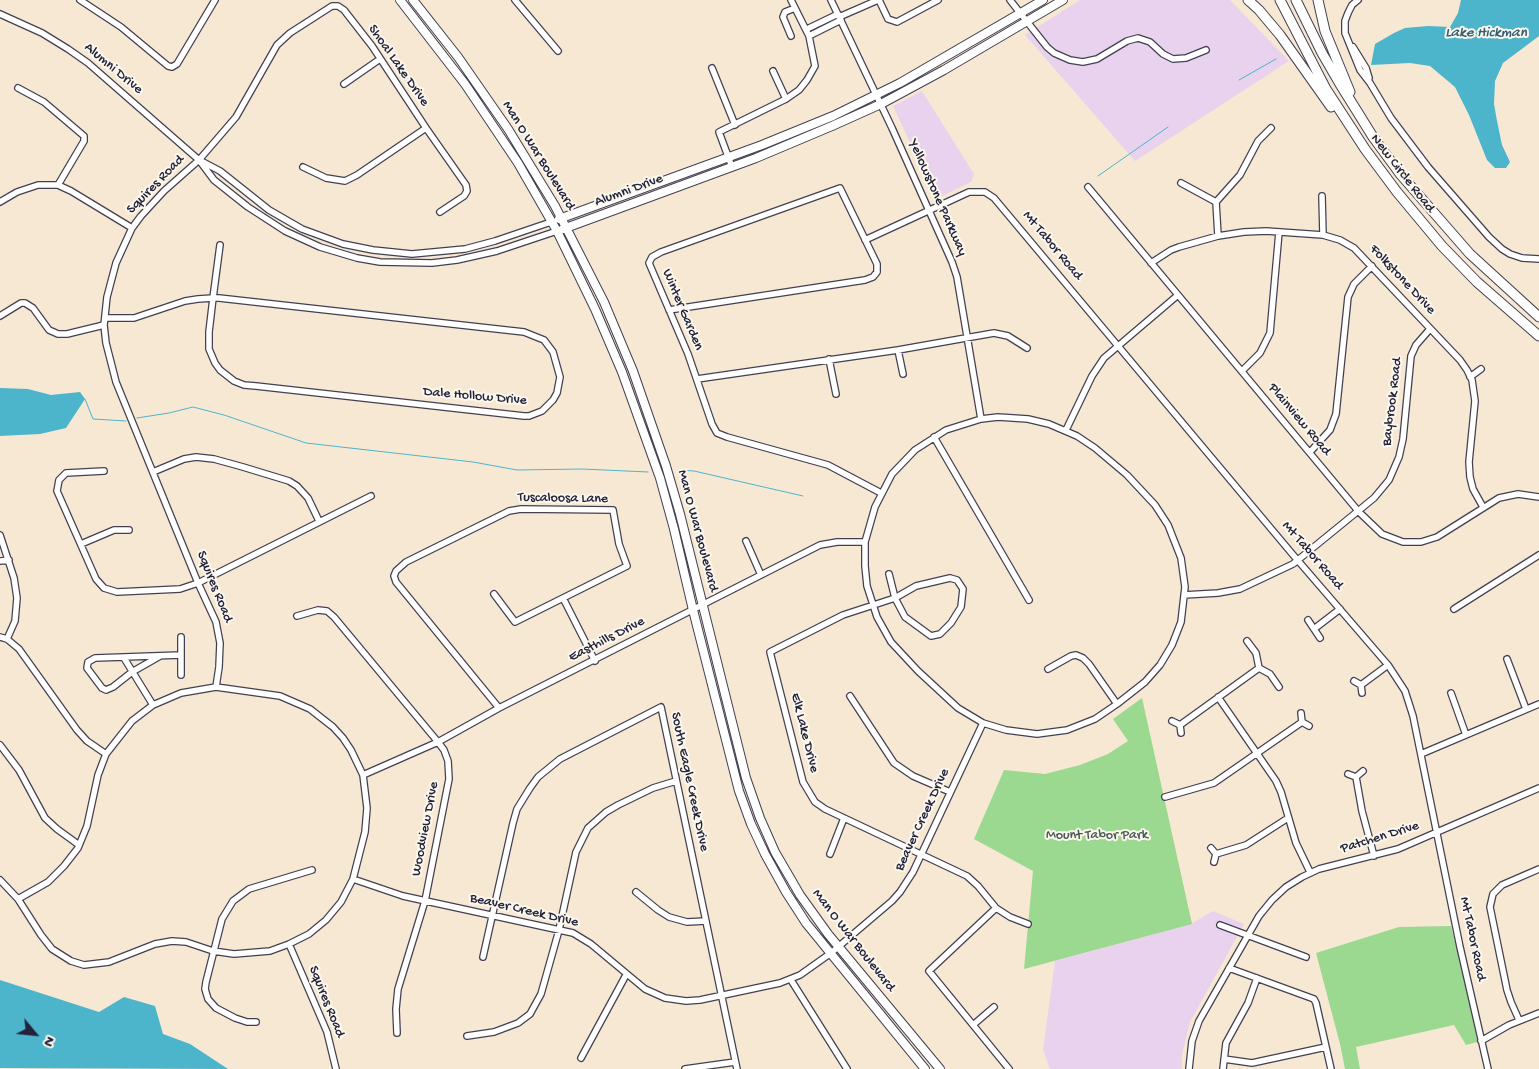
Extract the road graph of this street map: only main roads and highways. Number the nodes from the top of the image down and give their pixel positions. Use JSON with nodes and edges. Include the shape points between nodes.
{"nodes":[{"id":1,"x":400,"y":0,"type":"edge"},
{"id":2,"x":413,"y":0,"type":"edge"},
{"id":3,"x":1043,"y":0,"type":"edge"},
{"id":4,"x":1063,"y":0,"type":"edge"},
{"id":5,"x":1280,"y":0,"type":"edge"},
{"id":6,"x":1296,"y":0,"type":"edge"},
{"id":7,"x":1318,"y":0,"type":"edge"},
{"id":8,"x":1249,"y":1,"type":"edge"},
{"id":9,"x":1373,"y":137,"type":"junction"},
{"id":10,"x":1388,"y":180,"type":"junction"},
{"id":11,"x":562,"y":218,"type":"junction"},
{"id":12,"x":551,"y":222,"type":"junction"},
{"id":13,"x":566,"y":228,"type":"junction"},
{"id":14,"x":557,"y":231,"type":"junction"},
{"id":15,"x":1539,"y":317,"type":"edge"},
{"id":16,"x":1539,"y":336,"type":"edge"},
{"id":17,"x":926,"y":1069,"type":"edge"},
{"id":18,"x":940,"y":1069,"type":"edge"}],
"edges":[{"from":1,"to":12,"type":"main road","name":"Man O War Boulevard","via":[[485,112]]},
{"from":2,"to":11,"type":"main road","name":"Man O War Boulevard","via":[[485,94]]},
{"from":3,"to":11,"type":"main road","name":"Alumni Drive","via":[[876,95],[789,134]]},
{"from":4,"to":13,"type":"main road","name":"Alumni Drive","via":[[881,104],[799,141]]},
{"from":5,"to":10,"type":"highway","name":"New Circle Road","via":[[1326,89]]},
{"from":6,"to":9,"type":"highway","name":"New Circle Road","via":[[1326,61]]},
{"from":7,"to":9,"type":"highway","via":[[1329,42],[1350,94]]},
{"from":8,"to":10,"type":"highway","via":[[1280,35],[1367,158]]},
{"from":9,"to":15,"type":"highway","name":"New Circle Road","via":[[1401,175],[1470,254]]},
{"from":10,"to":16,"type":"highway","name":"New Circle Road","via":[[1471,276]]},
{"from":11,"to":12,"type":"main road","name":"Alumni Drive"},
{"from":11,"to":13,"type":"main road","name":"Man O War Boulevard"},
{"from":12,"to":14,"type":"main road","name":"Man O War Boulevard"},
{"from":13,"to":14,"type":"main road","name":"Alumni Drive"},
{"from":13,"to":18,"type":"main road","name":"Man O War Boulevard","via":[[604,302],[650,416],[680,514],[750,791],[775,852],[800,895],[839,947]]},
{"from":14,"to":17,"type":"main road","name":"Man O War Boulevard","via":[[595,309],[636,406],[660,478],[739,791],[751,824],[806,923]]}]}
